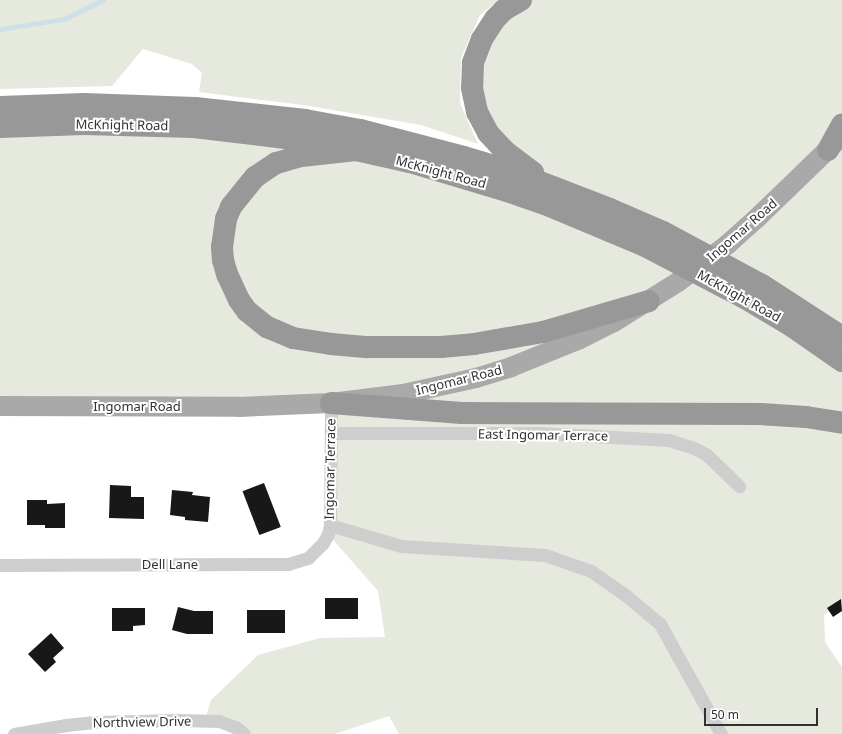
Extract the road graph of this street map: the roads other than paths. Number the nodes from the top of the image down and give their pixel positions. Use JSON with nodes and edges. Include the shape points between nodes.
{"nodes":[{"id":1,"x":521,"y":0,"type":"edge"},
{"id":2,"x":0,"y":107,"type":"edge"},
{"id":3,"x":842,"y":125,"type":"edge"},
{"id":4,"x":0,"y":127,"type":"edge"},
{"id":5,"x":835,"y":143,"type":"edge"},
{"id":6,"x":356,"y":150,"type":"junction"},
{"id":7,"x":557,"y":188,"type":"junction"},
{"id":8,"x":754,"y":292,"type":"junction"},
{"id":9,"x":648,"y":302,"type":"junction"},
{"id":10,"x":842,"y":337,"type":"edge"},
{"id":11,"x":842,"y":361,"type":"edge"},
{"id":12,"x":331,"y":403,"type":"junction"},
{"id":13,"x":0,"y":406,"type":"edge"},
{"id":14,"x":842,"y":424,"type":"edge"},
{"id":15,"x":331,"y":433,"type":"junction"},
{"id":16,"x":739,"y":486,"type":"dead end"},
{"id":17,"x":329,"y":529,"type":"junction"},
{"id":18,"x":0,"y":566,"type":"edge"},
{"id":19,"x":14,"y":734,"type":"edge"},
{"id":20,"x":244,"y":734,"type":"edge"},
{"id":21,"x":721,"y":734,"type":"edge"}],
"edges":[{"from":1,"to":7,"type":"highway","via":[[495,19],[482,39],[473,62],[474,100],[482,123],[497,143]]},
{"from":2,"to":7,"type":"highway","name":"McKnight Road","via":[[139,105],[195,108],[305,120],[422,145]]},
{"from":3,"to":5,"type":"highway"},
{"from":4,"to":6,"type":"highway","name":"McKnight Road","via":[[47,124],[194,127],[301,140]]},
{"from":5,"to":9,"type":"main road","name":"Ingomar Road","via":[[728,244]]},
{"from":6,"to":8,"type":"highway","name":"McKnight Road","bridge":true,"via":[[417,164],[550,206]]},
{"from":6,"to":9,"type":"highway","via":[[301,156],[276,163],[255,177],[231,207],[226,219],[222,247],[227,274],[239,300],[267,327],[292,338],[330,344],[441,347],[543,332]]},
{"from":7,"to":8,"type":"highway","name":"McKnight Road","bridge":true,"via":[[662,232]]},
{"from":8,"to":10,"type":"highway","name":"McKnight Road"},
{"from":8,"to":11,"type":"highway","name":"McKnight Road","via":[[793,327]]},
{"from":9,"to":12,"type":"main road","name":"Ingomar Road","via":[[580,339],[512,367],[476,378],[403,394]]},
{"from":12,"to":13,"type":"main road","name":"Ingomar Road","via":[[239,407]]},
{"from":12,"to":14,"type":"highway","via":[[462,413],[760,414],[806,417]]},
{"from":12,"to":15,"type":"street","name":"Ingomar Terrace"},
{"from":15,"to":16,"type":"street","name":"East Ingomar Terrace","via":[[539,433],[669,440],[696,448],[707,455]]},
{"from":15,"to":17,"type":"street","name":"Ingomar Terrace"},
{"from":17,"to":18,"type":"street","name":"Dell Lane","via":[[316,552],[308,558],[288,564]]},
{"from":17,"to":21,"type":"street","via":[[401,546],[545,555],[591,571],[623,593],[660,624]]},
{"from":19,"to":20,"type":"street","name":"Northview Drive","via":[[88,723],[177,720],[219,721],[237,728]]}]}
